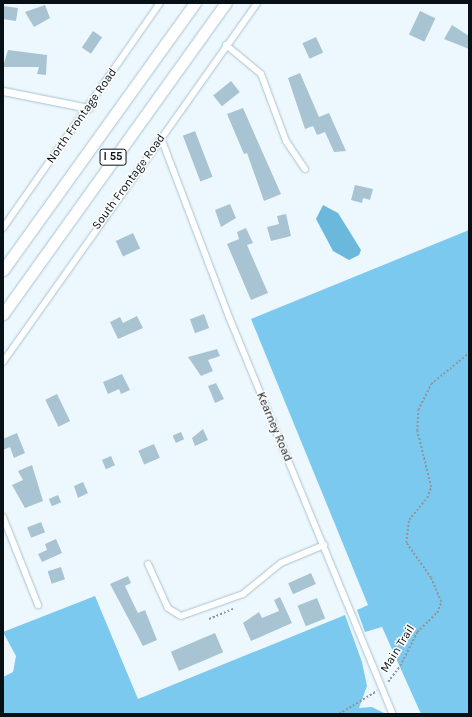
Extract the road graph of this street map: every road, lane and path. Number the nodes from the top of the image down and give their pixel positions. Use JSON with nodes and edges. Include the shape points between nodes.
{"nodes":[{"id":1,"x":160,"y":3,"type":"edge"},
{"id":2,"x":195,"y":3,"type":"edge"},
{"id":3,"x":226,"y":3,"type":"edge"},
{"id":4,"x":257,"y":3,"type":"edge"},
{"id":5,"x":226,"y":45,"type":"junction"},
{"id":6,"x":3,"y":91,"type":"edge"},
{"id":7,"x":88,"y":108,"type":"junction"},
{"id":8,"x":161,"y":138,"type":"junction"},
{"id":9,"x":305,"y":169,"type":"dead end"},
{"id":10,"x":3,"y":228,"type":"edge"},
{"id":11,"x":3,"y":270,"type":"edge"},
{"id":12,"x":3,"y":314,"type":"edge"},
{"id":13,"x":469,"y":353,"type":"edge"},
{"id":14,"x":3,"y":362,"type":"edge"},
{"id":15,"x":3,"y":517,"type":"edge"},
{"id":16,"x":324,"y":545,"type":"junction"},
{"id":17,"x":148,"y":564,"type":"dead end"},
{"id":18,"x":38,"y":605,"type":"dead end"},
{"id":19,"x":233,"y":609,"type":"dead end"},
{"id":20,"x":209,"y":619,"type":"dead end"},
{"id":21,"x":382,"y":688,"type":"junction"},
{"id":22,"x":339,"y":714,"type":"edge"},
{"id":23,"x":393,"y":714,"type":"edge"}],
"edges":[{"from":1,"to":7,"type":"street","name":"North Frontage Road"},
{"from":2,"to":11,"type":"highway","number":"I 55"},
{"from":3,"to":12,"type":"highway","number":"I 55"},
{"from":4,"to":5,"type":"street","name":"South Frontage Road"},
{"from":5,"to":8,"type":"street","name":"South Frontage Road"},
{"from":5,"to":9,"type":"street","via":[[261,74],[286,141]]},
{"from":6,"to":7,"type":"street"},
{"from":7,"to":10,"type":"street","name":"North Frontage Road"},
{"from":8,"to":14,"type":"street","name":"South Frontage Road"},
{"from":8,"to":16,"type":"street","name":"Kearney Road","via":[[229,316]]},
{"from":13,"to":21,"type":"path","name":"Main Trail","via":[[431,384],[418,410],[417,431],[431,486],[427,498],[409,520],[406,543],[436,587],[440,609],[417,632],[400,666]]},
{"from":15,"to":18,"type":"street"},
{"from":16,"to":17,"type":"street","via":[[281,563],[243,594],[192,615],[173,613],[160,596]]},
{"from":16,"to":21,"type":"street","name":"Kearney Road"},
{"from":19,"to":20,"type":"path"},
{"from":21,"to":22,"type":"path","name":"Main Trail"},
{"from":21,"to":23,"type":"street","name":"Kearney Road"}]}
